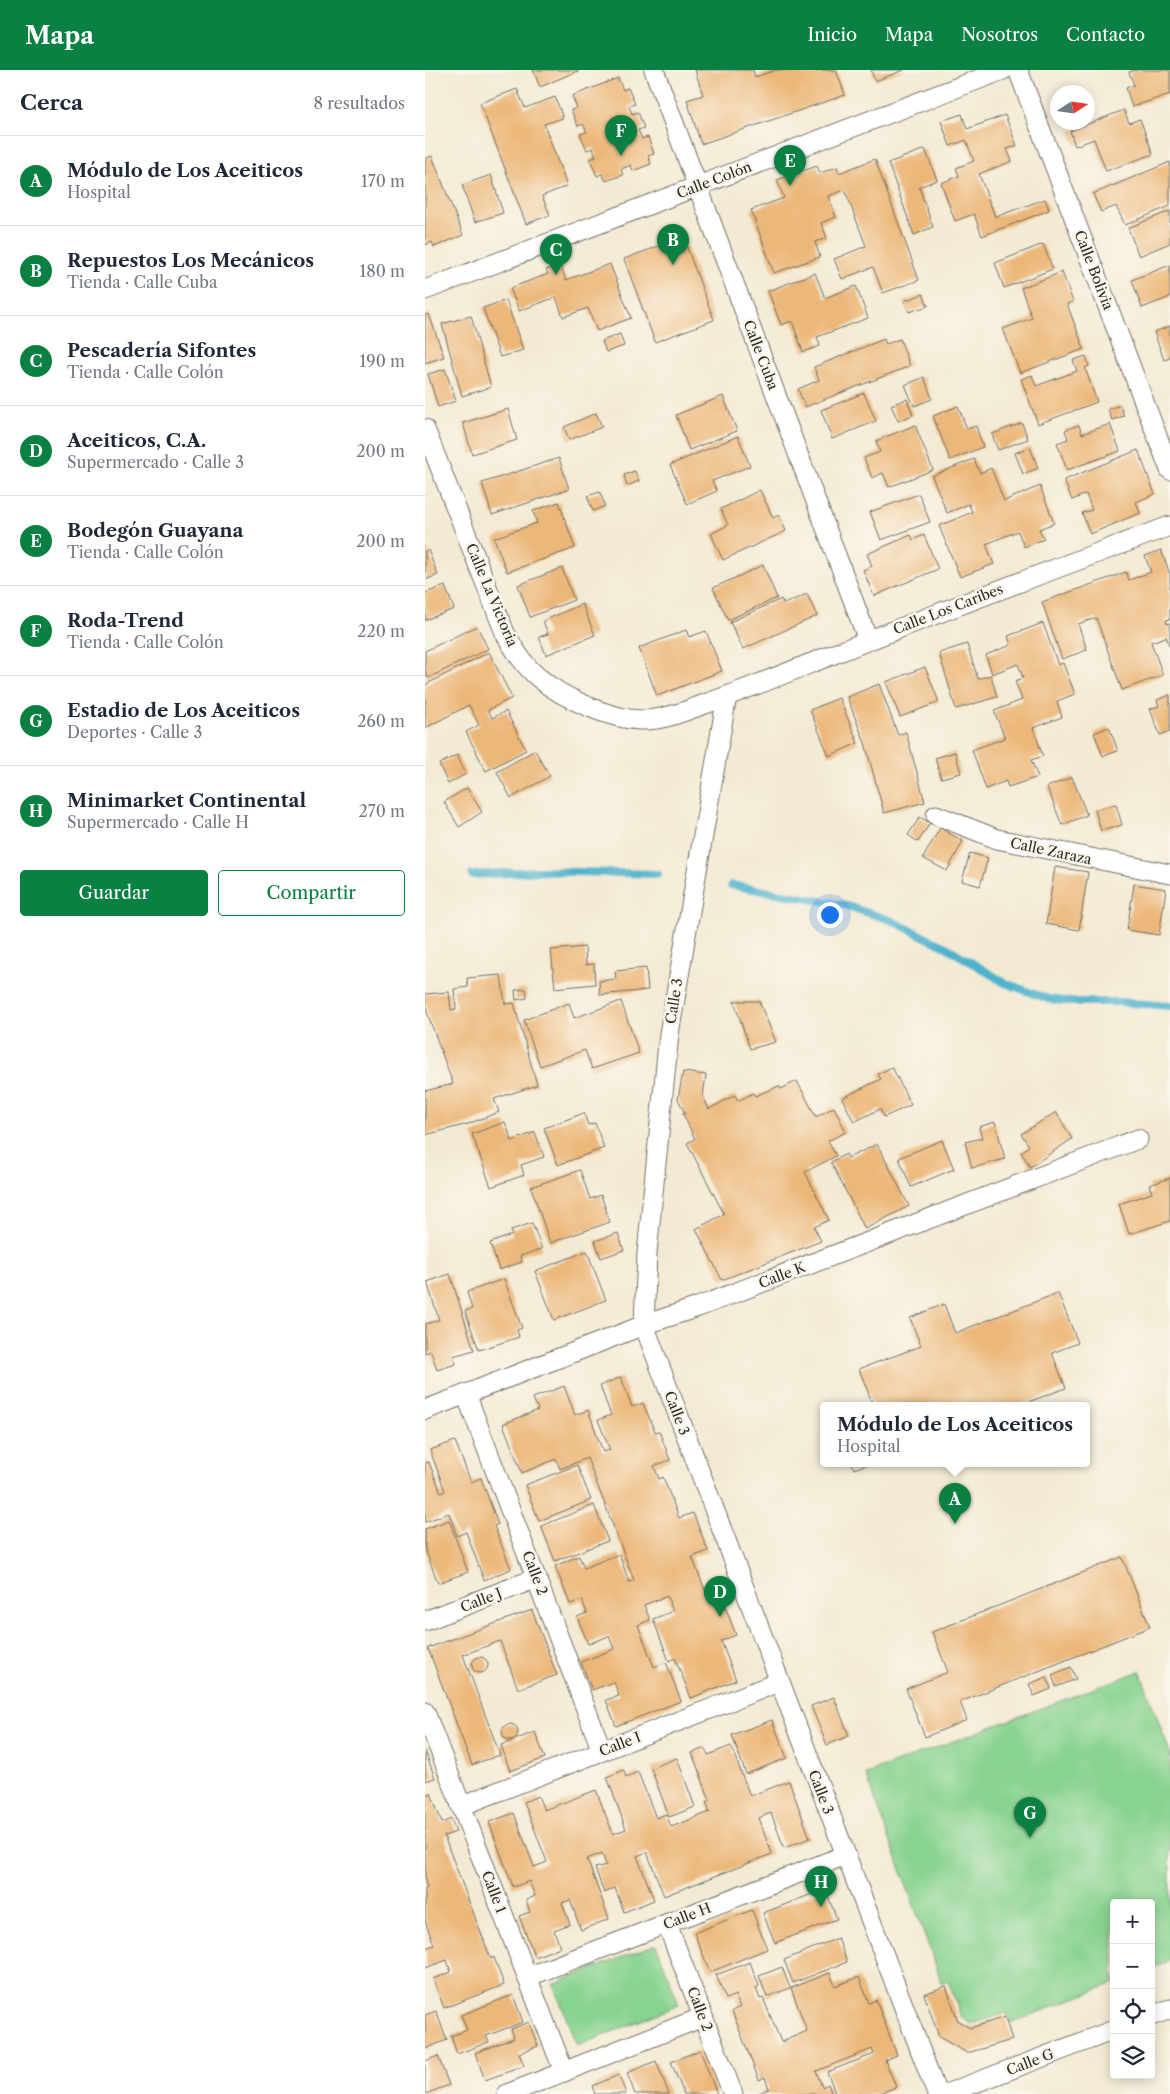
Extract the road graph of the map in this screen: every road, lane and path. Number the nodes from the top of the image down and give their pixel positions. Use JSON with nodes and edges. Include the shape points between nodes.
{"nodes":[{"id":1,"x":653,"y":70,"type":"edge"},
{"id":2,"x":1003,"y":70,"type":"edge"},
{"id":3,"x":1018,"y":70,"type":"edge"},
{"id":4,"x":697,"y":186,"type":"junction"},
{"id":5,"x":425,"y":290,"type":"edge"},
{"id":6,"x":425,"y":429,"type":"edge"},
{"id":7,"x":1170,"y":470,"type":"edge"},
{"id":8,"x":1170,"y":526,"type":"edge"},
{"id":9,"x":868,"y":640,"type":"junction"},
{"id":10,"x":727,"y":696,"type":"junction"},
{"id":11,"x":936,"y":815,"type":"dead end"},
{"id":12,"x":1170,"y":874,"type":"edge"},
{"id":13,"x":1138,"y":1139,"type":"dead end"},
{"id":14,"x":644,"y":1325,"type":"junction"},
{"id":15,"x":467,"y":1394,"type":"junction"},
{"id":16,"x":425,"y":1410,"type":"edge"},
{"id":17,"x":537,"y":1578,"type":"junction"},
{"id":18,"x":425,"y":1621,"type":"edge"},
{"id":19,"x":779,"y":1682,"type":"junction"},
{"id":20,"x":425,"y":1712,"type":"edge"},
{"id":21,"x":602,"y":1751,"type":"junction"},
{"id":22,"x":461,"y":1806,"type":"junction"},
{"id":23,"x":846,"y":1855,"type":"junction"},
{"id":24,"x":667,"y":1924,"type":"junction"},
{"id":25,"x":527,"y":1977,"type":"junction"},
{"id":26,"x":1170,"y":2009,"type":"edge"},
{"id":27,"x":1155,"y":2015,"type":"edge"},
{"id":28,"x":703,"y":2017,"type":"junction"},
{"id":29,"x":1110,"y":2032,"type":"edge"},
{"id":30,"x":564,"y":2072,"type":"junction"},
{"id":31,"x":507,"y":2094,"type":"edge"},
{"id":32,"x":733,"y":2094,"type":"edge"},
{"id":33,"x":937,"y":2094,"type":"edge"},
{"id":34,"x":946,"y":2094,"type":"edge"}],
"edges":[{"from":1,"to":4,"type":"street","name":"Calle Cuba"},
{"from":2,"to":4,"type":"street","name":"Calle Colón"},
{"from":3,"to":7,"type":"street","name":"Calle Bolivia"},
{"from":4,"to":5,"type":"street","name":"Calle Colón"},
{"from":4,"to":9,"type":"street","name":"Calle Cuba"},
{"from":6,"to":10,"type":"street","name":"Calle La Victoria","via":[[505,633],[516,652],[539,678],[591,707],[643,720],[670,716]]},
{"from":8,"to":9,"type":"street","name":"Calle Los Caribes"},
{"from":9,"to":10,"type":"street","name":"Calle Los Caribes"},
{"from":10,"to":14,"type":"street","name":"Calle 3","via":[[669,1034],[647,1253]]},
{"from":11,"to":12,"type":"street","name":"Calle Zaraza","via":[[997,839]]},
{"from":13,"to":14,"type":"street","name":"Calle K"},
{"from":14,"to":15,"type":"street","name":"Calle K"},
{"from":14,"to":19,"type":"street","name":"Calle 3"},
{"from":15,"to":16,"type":"street","name":"Calle K"},
{"from":15,"to":17,"type":"street","name":"Calle 2"},
{"from":17,"to":18,"type":"street","name":"Calle J"},
{"from":17,"to":21,"type":"street","name":"Calle 2"},
{"from":19,"to":21,"type":"street","name":"Calle I"},
{"from":19,"to":23,"type":"street","name":"Calle 3"},
{"from":20,"to":22,"type":"street","name":"Calle 1"},
{"from":21,"to":22,"type":"street","name":"Calle I"},
{"from":22,"to":25,"type":"street","name":"Calle 1"},
{"from":23,"to":24,"type":"street","name":"Calle H"},
{"from":23,"to":33,"type":"street","name":"Calle 3"},
{"from":24,"to":25,"type":"street","name":"Calle H"},
{"from":24,"to":28,"type":"street","name":"Calle 2"},
{"from":25,"to":30,"type":"street","name":"Calle 1"},
{"from":26,"to":27,"type":"street"},
{"from":28,"to":30,"type":"street"},
{"from":28,"to":32,"type":"street","name":"Calle 2"},
{"from":29,"to":34,"type":"street","name":"Calle G"},
{"from":30,"to":31,"type":"street"}]}
